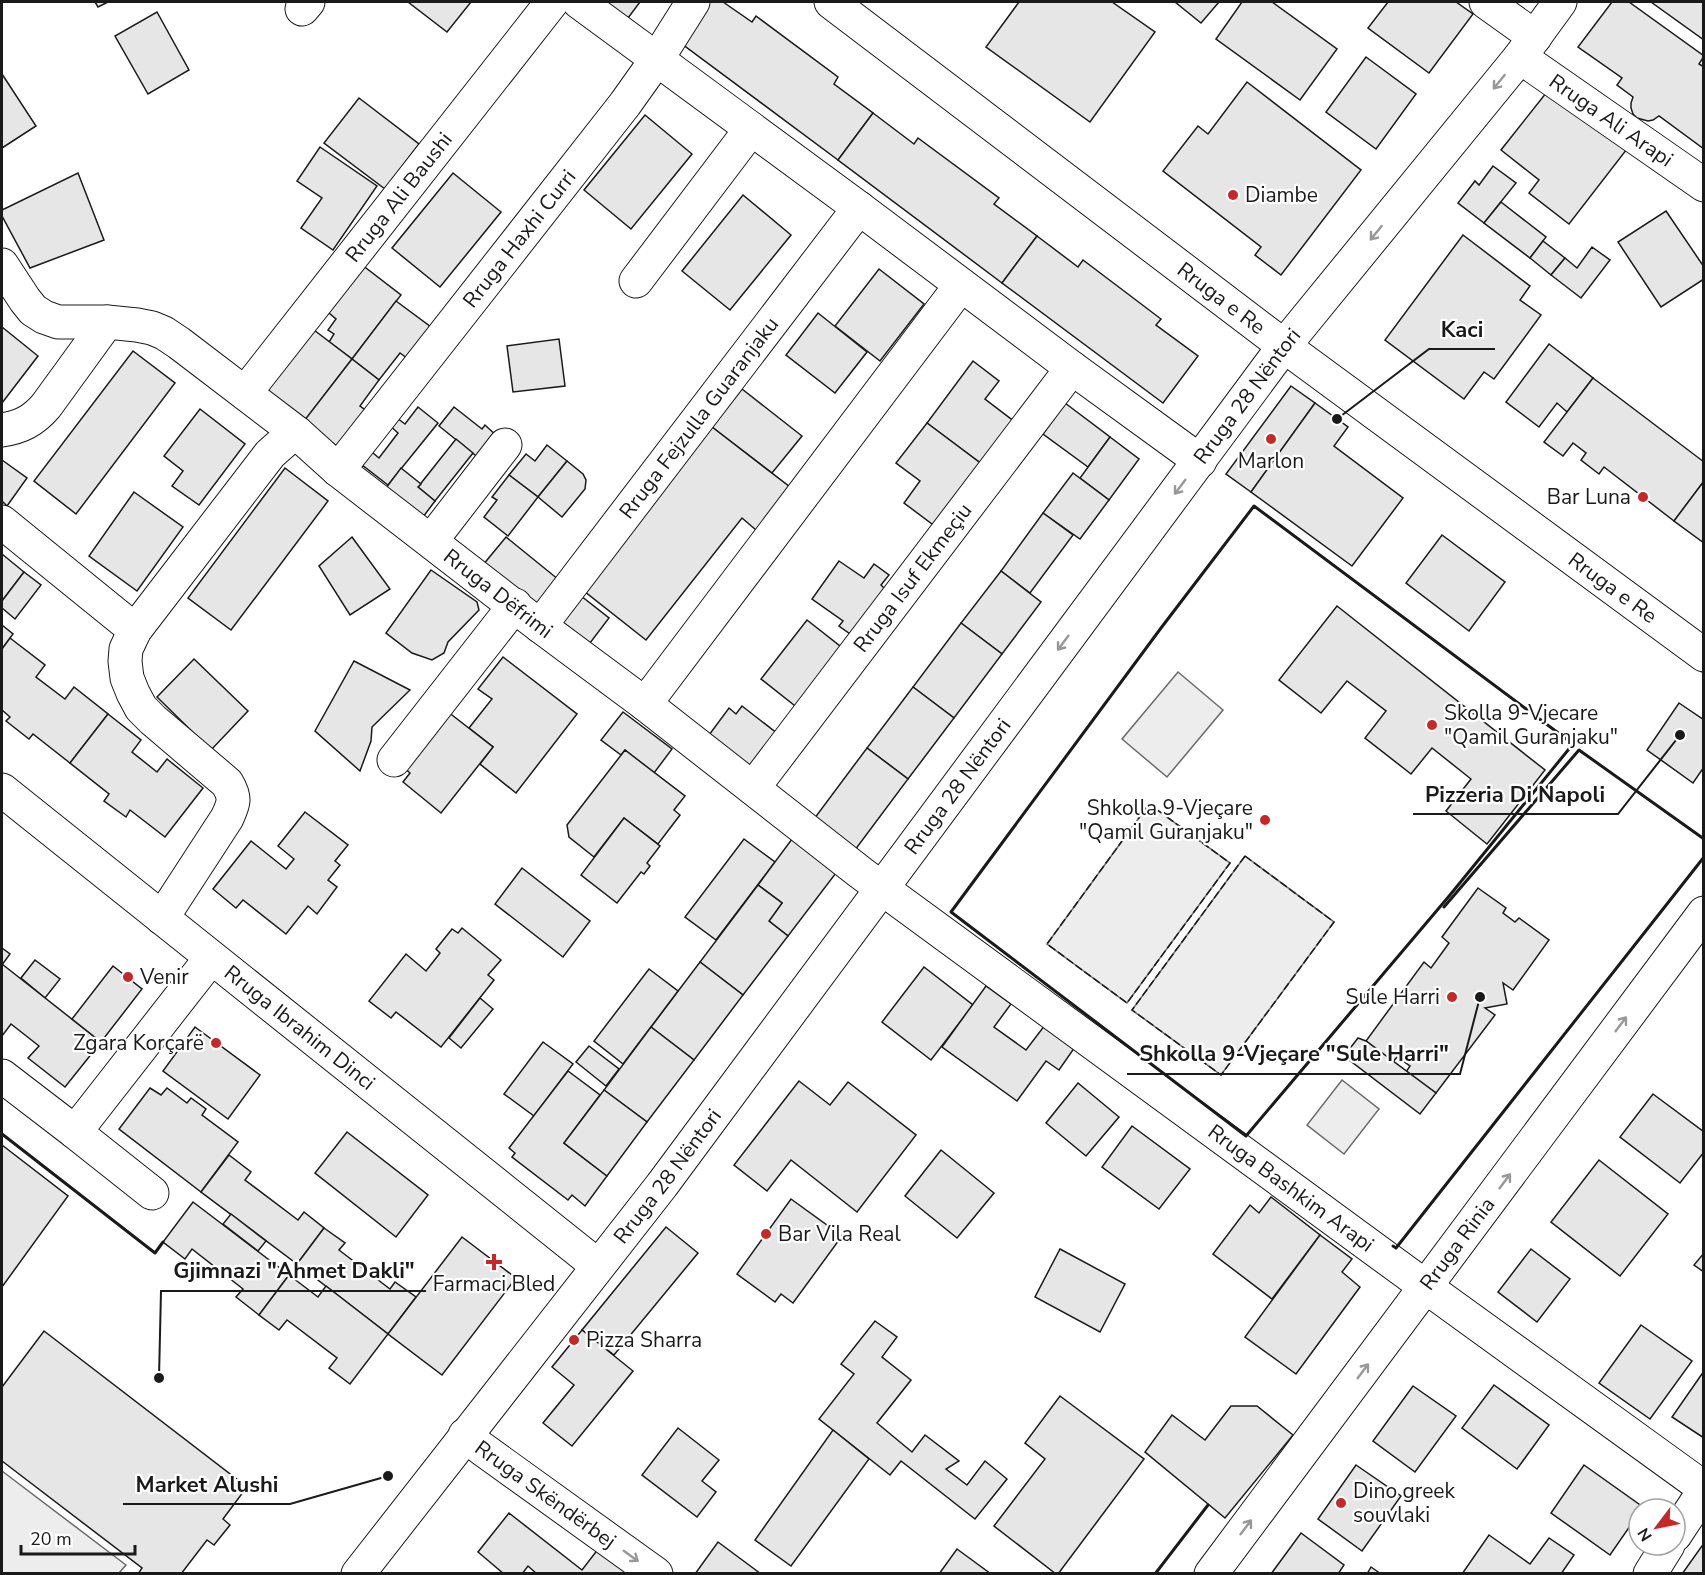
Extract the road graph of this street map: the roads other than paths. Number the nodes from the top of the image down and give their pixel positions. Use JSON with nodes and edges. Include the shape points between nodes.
{"nodes":[{"id":1,"x":552,"y":2,"type":"edge"},
{"id":2,"x":579,"y":2,"type":"edge"},
{"id":3,"x":693,"y":2,"type":"edge"},
{"id":4,"x":831,"y":2,"type":"edge"},
{"id":5,"x":1486,"y":2,"type":"edge"},
{"id":6,"x":1560,"y":2,"type":"edge"},
{"id":7,"x":1527,"y":47,"type":"junction"},
{"id":8,"x":657,"y":59,"type":"junction"},
{"id":9,"x":751,"y":129,"type":"junction"},
{"id":10,"x":1704,"y":185,"type":"edge"},
{"id":11,"x":860,"y":208,"type":"junction"},
{"id":12,"x":2,"y":265,"type":"edge"},
{"id":13,"x":636,"y":281,"type":"dead end"},
{"id":14,"x":961,"y":285,"type":"junction"},
{"id":15,"x":107,"y":322,"type":"junction"},
{"id":16,"x":1284,"y":346,"type":"junction"},
{"id":17,"x":1072,"y":368,"type":"junction"},
{"id":18,"x":245,"y":393,"type":"junction"},
{"id":19,"x":2,"y":430,"type":"edge"},
{"id":20,"x":297,"y":433,"type":"junction"},
{"id":21,"x":506,"y":445,"type":"dead end"},
{"id":22,"x":1200,"y":461,"type":"junction"},
{"id":23,"x":338,"y":470,"type":"junction"},
{"id":24,"x":2,"y":522,"type":"edge"},
{"id":25,"x":431,"y":541,"type":"junction"},
{"id":26,"x":515,"y":605,"type":"junction"},
{"id":27,"x":540,"y":626,"type":"junction"},
{"id":28,"x":135,"y":630,"type":"junction"},
{"id":29,"x":1704,"y":655,"type":"edge"},
{"id":30,"x":645,"y":704,"type":"junction"},
{"id":31,"x":393,"y":760,"type":"dead end"},
{"id":32,"x":753,"y":788,"type":"junction"},
{"id":33,"x":2,"y":790,"type":"edge"},
{"id":34,"x":880,"y":888,"type":"junction"},
{"id":35,"x":1704,"y":913,"type":"edge"},
{"id":36,"x":162,"y":918,"type":"junction"},
{"id":37,"x":211,"y":958,"type":"junction"},
{"id":38,"x":2,"y":1076,"type":"edge"},
{"id":39,"x":75,"y":1132,"type":"junction"},
{"id":40,"x":152,"y":1193,"type":"dead end"},
{"id":41,"x":598,"y":1266,"type":"junction"},
{"id":42,"x":1426,"y":1287,"type":"junction"},
{"id":43,"x":465,"y":1435,"type":"junction"},
{"id":44,"x":1704,"y":1489,"type":"edge"},
{"id":45,"x":1687,"y":1516,"type":"edge"},
{"id":46,"x":1661,"y":1557,"type":"edge"},
{"id":47,"x":358,"y":1574,"type":"edge"},
{"id":48,"x":656,"y":1574,"type":"edge"},
{"id":49,"x":1211,"y":1574,"type":"edge"},
{"id":50,"x":1650,"y":1574,"type":"edge"}],
"edges":[{"from":1,"to":18,"type":"street","name":"Rruga Ali Baushi"},
{"from":2,"to":8,"type":"street"},
{"from":3,"to":8,"type":"street","name":"Rruga Haxhi Curri"},
{"from":4,"to":16,"type":"street","name":"Rruga e Re"},
{"from":5,"to":7,"type":"street","name":"Rruga Ali Arapi"},
{"from":6,"to":7,"type":"street","name":"Rruga 28 Nëntori"},
{"from":7,"to":10,"type":"street","name":"Rruga Ali Arapi"},
{"from":7,"to":16,"type":"street","name":"Rruga 28 Nëntori","one_way":true},
{"from":8,"to":9,"type":"street"},
{"from":8,"to":23,"type":"street","name":"Rruga Haxhi Curri"},
{"from":9,"to":11,"type":"street"},
{"from":9,"to":13,"type":"street"},
{"from":11,"to":14,"type":"street"},
{"from":11,"to":27,"type":"street","name":"Rruga Fejzulla Guaranjaku"},
{"from":12,"to":15,"type":"street","name":"Rruga Dëfrimi","via":[[33,310],[44,317],[58,322]]},
{"from":14,"to":17,"type":"street"},
{"from":14,"to":30,"type":"street"},
{"from":15,"to":18,"type":"street","name":"Rruga Dëfrimi","via":[[164,333]]},
{"from":15,"to":19,"type":"street","via":[[36,417]]},
{"from":16,"to":22,"type":"street","name":"Rruga 28 Nëntori"},
{"from":16,"to":29,"type":"street","name":"Rruga e Re"},
{"from":17,"to":22,"type":"street"},
{"from":17,"to":32,"type":"street","name":"Rruga Isuf Ekmeçiu"},
{"from":18,"to":20,"type":"street","name":"Rruga Dëfrimi"},
{"from":20,"to":23,"type":"street","name":"Rruga Dëfrimi"},
{"from":20,"to":28,"type":"street","via":[[270,454]]},
{"from":21,"to":25,"type":"street"},
{"from":22,"to":34,"type":"street","name":"Rruga 28 Nëntori","one_way":true},
{"from":23,"to":25,"type":"street","name":"Rruga Dëfrimi"},
{"from":24,"to":28,"type":"street"},
{"from":25,"to":26,"type":"street","name":"Rruga Dëfrimi"},
{"from":26,"to":27,"type":"street","name":"Rruga Dëfrimi"},
{"from":26,"to":31,"type":"street"},
{"from":27,"to":30,"type":"street","name":"Rruga Dëfrimi"},
{"from":28,"to":36,"type":"street","via":[[125,661],[127,678],[141,708],[227,783],[234,800],[228,818]]},
{"from":30,"to":32,"type":"street","name":"Rruga Dëfrimi"},
{"from":32,"to":34,"type":"street","name":"Rruga Dëfrimi"},
{"from":33,"to":36,"type":"street","name":"Rruga Ibrahim Dinci"},
{"from":34,"to":41,"type":"street","name":"Rruga 28 Nëntori"},
{"from":34,"to":42,"type":"street","name":"Rruga Bashkim Arapi"},
{"from":42,"to":35,"type":"street","name":"Rruga Rinia","one_way":true},
{"from":36,"to":37,"type":"street","name":"Rruga Ibrahim Dinci"},
{"from":37,"to":39,"type":"street"},
{"from":37,"to":41,"type":"street","name":"Rruga Ibrahim Dinci"},
{"from":38,"to":39,"type":"street"},
{"from":39,"to":40,"type":"street"},
{"from":41,"to":43,"type":"street","name":"Rruga 28 Nëntori"},
{"from":42,"to":44,"type":"street","name":"Rruga Bashkim Arapi"},
{"from":49,"to":42,"type":"street","name":"Rruga Rinia","one_way":true},
{"from":43,"to":47,"type":"street","name":"Rruga 28 Nëntori"},
{"from":43,"to":48,"type":"street","name":"Rruga Skëndërbej","one_way":true},
{"from":44,"to":45,"type":"street"},
{"from":46,"to":50,"type":"street"}]}
